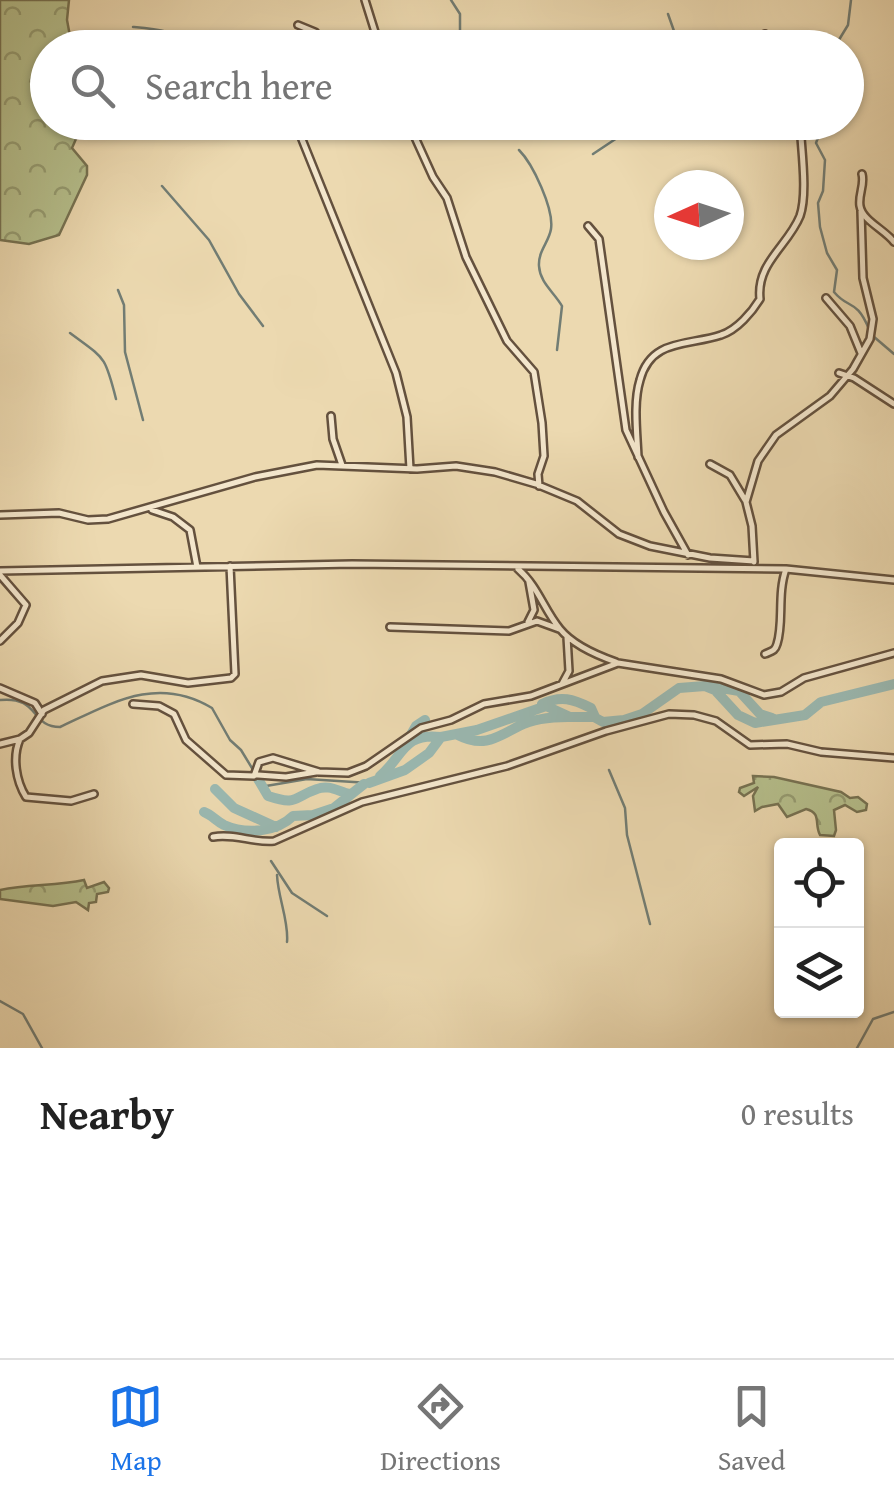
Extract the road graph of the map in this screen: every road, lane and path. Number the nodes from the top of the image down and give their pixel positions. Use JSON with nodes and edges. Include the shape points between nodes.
{"nodes":[{"id":1,"x":364,"y":0,"type":"edge"},
{"id":2,"x":298,"y":25,"type":"dead end"},
{"id":3,"x":310,"y":30,"type":"edge"},
{"id":4,"x":374,"y":30,"type":"edge"},
{"id":5,"x":302,"y":140,"type":"edge"},
{"id":6,"x":416,"y":140,"type":"edge"},
{"id":7,"x":800,"y":140,"type":"edge"},
{"id":8,"x":862,"y":174,"type":"dead end"},
{"id":9,"x":860,"y":211,"type":"junction"},
{"id":10,"x":588,"y":226,"type":"dead end"},
{"id":11,"x":894,"y":242,"type":"edge"},
{"id":12,"x":826,"y":298,"type":"dead end"},
{"id":13,"x":862,"y":355,"type":"junction"},
{"id":14,"x":839,"y":374,"type":"dead end"},
{"id":15,"x":848,"y":376,"type":"junction"},
{"id":16,"x":894,"y":404,"type":"edge"},
{"id":17,"x":331,"y":416,"type":"dead end"},
{"id":18,"x":638,"y":457,"type":"junction"},
{"id":19,"x":710,"y":464,"type":"dead end"},
{"id":20,"x":342,"y":465,"type":"junction"},
{"id":21,"x":410,"y":469,"type":"junction"},
{"id":22,"x":539,"y":486,"type":"junction"},
{"id":23,"x":746,"y":502,"type":"junction"},
{"id":24,"x":148,"y":510,"type":"junction"},
{"id":25,"x":0,"y":518,"type":"edge"},
{"id":26,"x":688,"y":555,"type":"junction"},
{"id":27,"x":754,"y":561,"type":"junction"},
{"id":28,"x":230,"y":566,"type":"junction"},
{"id":29,"x":197,"y":567,"type":"junction"},
{"id":30,"x":516,"y":567,"type":"junction"},
{"id":31,"x":758,"y":569,"type":"junction"},
{"id":32,"x":786,"y":570,"type":"junction"},
{"id":33,"x":0,"y":573,"type":"edge"},
{"id":34,"x":528,"y":579,"type":"junction"},
{"id":35,"x":894,"y":580,"type":"edge"},
{"id":36,"x":528,"y":622,"type":"junction"},
{"id":37,"x":390,"y":626,"type":"dead end"},
{"id":38,"x":560,"y":628,"type":"junction"},
{"id":39,"x":566,"y":634,"type":"junction"},
{"id":40,"x":0,"y":641,"type":"edge"},
{"id":41,"x":894,"y":653,"type":"edge"},
{"id":42,"x":765,"y":654,"type":"dead end"},
{"id":43,"x":618,"y":663,"type":"junction"},
{"id":44,"x":560,"y":685,"type":"junction"},
{"id":45,"x":0,"y":688,"type":"edge"},
{"id":46,"x":133,"y":704,"type":"dead end"},
{"id":47,"x":42,"y":714,"type":"junction"},
{"id":48,"x":20,"y":739,"type":"junction"},
{"id":49,"x":0,"y":744,"type":"edge"},
{"id":50,"x":894,"y":758,"type":"edge"},
{"id":51,"x":319,"y":772,"type":"junction"},
{"id":52,"x":254,"y":776,"type":"junction"},
{"id":53,"x":94,"y":794,"type":"dead end"},
{"id":54,"x":213,"y":837,"type":"dead end"}],
"edges":[{"from":1,"to":4,"type":"street"},
{"from":2,"to":3,"type":"street"},
{"from":5,"to":21,"type":"street","via":[[396,374]]},
{"from":6,"to":22,"type":"street","via":[[507,341],[534,372],[544,456]]},
{"from":7,"to":18,"type":"street","via":[[802,207],[761,278],[760,299],[734,328],[672,345],[648,360],[638,388]]},
{"from":8,"to":9,"type":"street"},
{"from":9,"to":11,"type":"street"},
{"from":9,"to":13,"type":"street","via":[[863,278],[873,319]]},
{"from":10,"to":18,"type":"street","via":[[599,240],[624,423]]},
{"from":12,"to":13,"type":"street","via":[[855,334]]},
{"from":13,"to":15,"type":"street"},
{"from":14,"to":15,"type":"street"},
{"from":15,"to":16,"type":"street"},
{"from":15,"to":23,"type":"street","via":[[776,435],[758,461]]},
{"from":17,"to":20,"type":"street"},
{"from":18,"to":26,"type":"street"},
{"from":19,"to":23,"type":"street","via":[[730,476]]},
{"from":20,"to":21,"type":"street"},
{"from":20,"to":24,"type":"street","via":[[255,477]]},
{"from":21,"to":22,"type":"street","via":[[476,468]]},
{"from":22,"to":26,"type":"street","via":[[577,502],[618,534]]},
{"from":23,"to":27,"type":"street"},
{"from":24,"to":25,"type":"street","via":[[88,520],[59,513]]},
{"from":24,"to":29,"type":"street","via":[[190,530]]},
{"from":26,"to":27,"type":"street"},
{"from":27,"to":31,"type":"street"},
{"from":28,"to":29,"type":"street"},
{"from":28,"to":30,"type":"street"},
{"from":28,"to":47,"type":"street","via":[[230,678],[188,684],[142,674],[102,681]]},
{"from":29,"to":33,"type":"street"},
{"from":30,"to":31,"type":"street"},
{"from":30,"to":34,"type":"street"},
{"from":31,"to":32,"type":"street"},
{"from":32,"to":35,"type":"street"},
{"from":32,"to":42,"type":"street","via":[[777,643]]},
{"from":33,"to":40,"type":"street","via":[[26,605]]},
{"from":34,"to":36,"type":"street","via":[[534,610]]},
{"from":34,"to":38,"type":"street"},
{"from":36,"to":37,"type":"street","via":[[509,631]]},
{"from":36,"to":38,"type":"street"},
{"from":38,"to":39,"type":"street"},
{"from":39,"to":43,"type":"street"},
{"from":39,"to":44,"type":"street","via":[[569,671]]},
{"from":41,"to":43,"type":"street","via":[[764,696],[721,679]]},
{"from":43,"to":44,"type":"street"},
{"from":44,"to":51,"type":"street","via":[[421,728],[357,770]]},
{"from":45,"to":47,"type":"street","via":[[35,703]]},
{"from":46,"to":52,"type":"street","via":[[174,714],[186,740],[226,775]]},
{"from":47,"to":48,"type":"street"},
{"from":48,"to":49,"type":"street"},
{"from":48,"to":53,"type":"street","via":[[16,764],[26,797],[71,801]]},
{"from":50,"to":54,"type":"street","via":[[750,745],[716,721],[669,714],[507,766],[362,802],[274,842]]},
{"from":51,"to":52,"type":"street"},
{"from":51,"to":52,"type":"street","via":[[274,758],[260,762]]}]}
